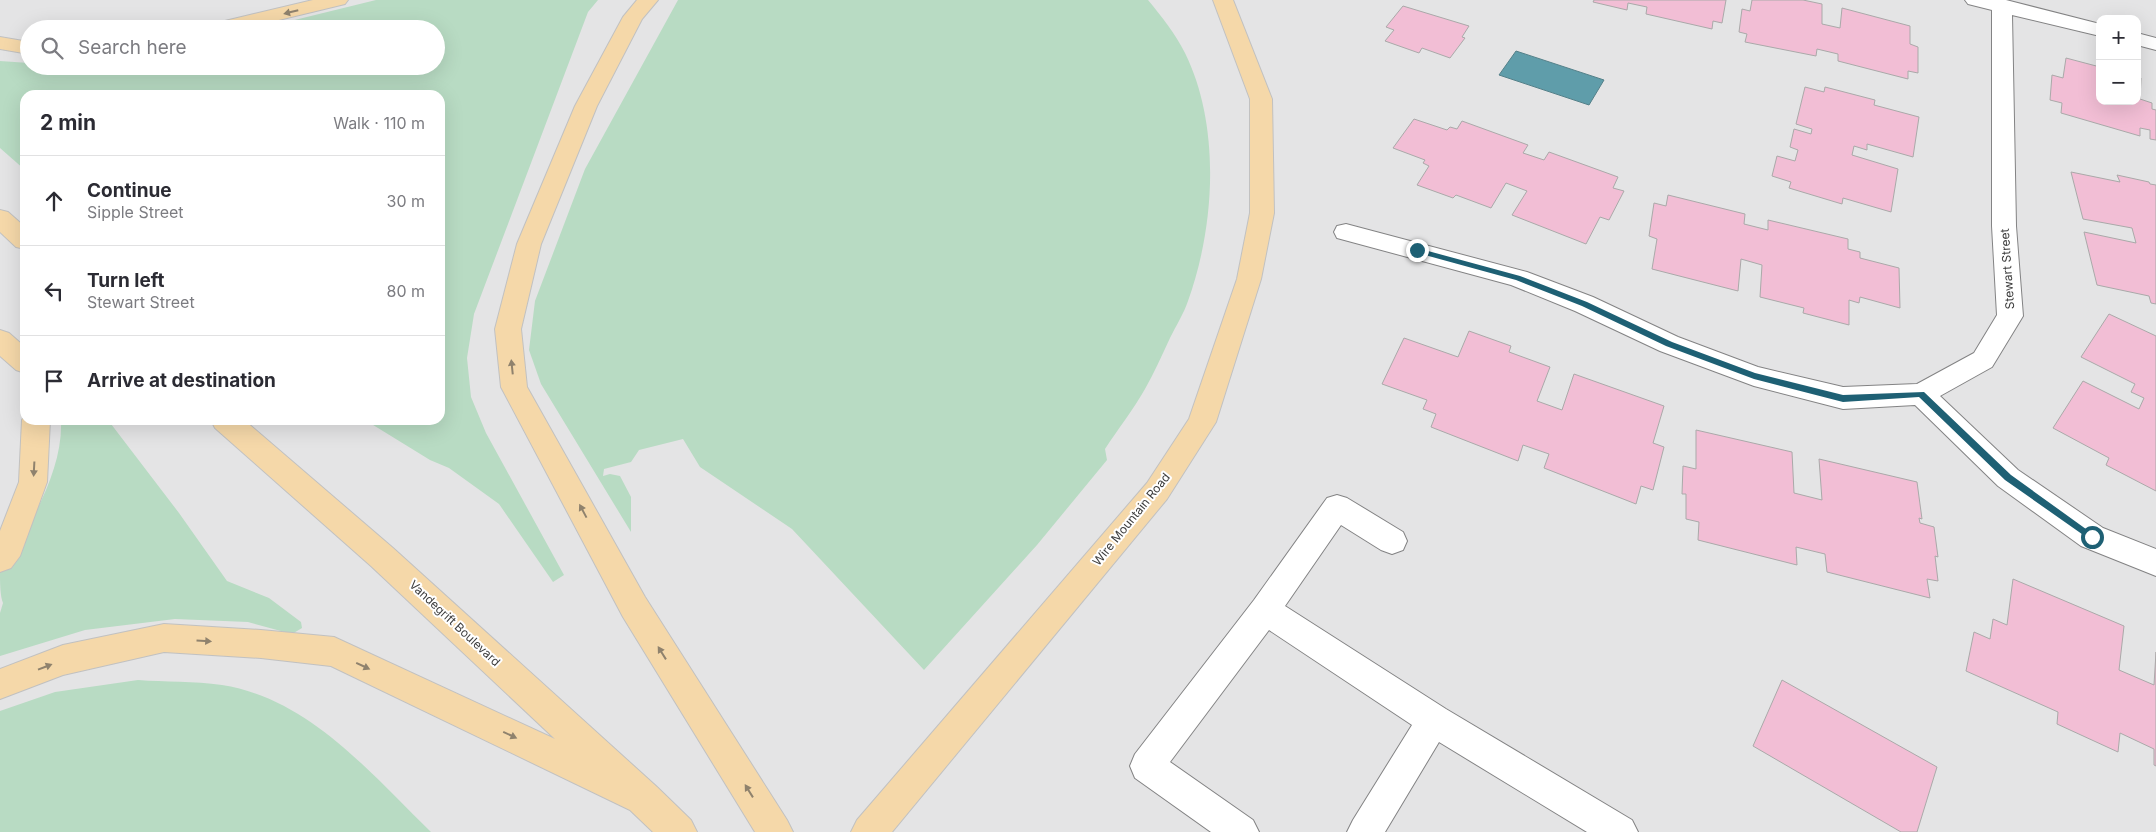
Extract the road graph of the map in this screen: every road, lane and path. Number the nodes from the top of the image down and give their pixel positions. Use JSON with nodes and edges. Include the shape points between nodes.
{"nodes":[{"id":1,"x":338,"y":0,"type":"edge"},
{"id":2,"x":648,"y":0,"type":"edge"},
{"id":3,"x":1208,"y":0,"type":"edge"},
{"id":4,"x":1975,"y":0,"type":"edge"},
{"id":5,"x":2002,"y":6,"type":"junction"},
{"id":6,"x":1227,"y":10,"type":"edge"},
{"id":7,"x":252,"y":20,"type":"edge"},
{"id":8,"x":2096,"y":29,"type":"edge"},
{"id":9,"x":2141,"y":40,"type":"edge"},
{"id":10,"x":0,"y":43,"type":"edge"},
{"id":11,"x":2156,"y":44,"type":"edge"},
{"id":12,"x":20,"y":46,"type":"edge"},
{"id":13,"x":0,"y":218,"type":"edge"},
{"id":14,"x":1346,"y":232,"type":"dead end"},
{"id":15,"x":20,"y":236,"type":"edge"},
{"id":16,"x":0,"y":340,"type":"edge"},
{"id":17,"x":20,"y":358,"type":"edge"},
{"id":18,"x":1921,"y":394,"type":"junction"},
{"id":19,"x":36,"y":425,"type":"edge"},
{"id":20,"x":231,"y":425,"type":"edge"},
{"id":21,"x":1392,"y":541,"type":"dead end"},
{"id":22,"x":0,"y":559,"type":"edge"},
{"id":23,"x":2156,"y":563,"type":"edge"},
{"id":24,"x":1265,"y":610,"type":"junction"},
{"id":25,"x":0,"y":684,"type":"edge"},
{"id":26,"x":1434,"y":720,"type":"junction"},
{"id":27,"x":645,"y":799,"type":"junction"},
{"id":28,"x":680,"y":832,"type":"edge"},
{"id":29,"x":775,"y":832,"type":"edge"},
{"id":30,"x":869,"y":832,"type":"edge"},
{"id":31,"x":1241,"y":832,"type":"edge"},
{"id":32,"x":1365,"y":832,"type":"edge"},
{"id":33,"x":1620,"y":832,"type":"edge"}],
"edges":[{"from":1,"to":7,"type":"main road","one_way":true},
{"from":29,"to":2,"type":"main road","one_way":true,"via":[[634,607],[514,387],[508,329],[530,244],[586,106],[633,17]]},
{"from":3,"to":6,"type":"main road"},
{"from":4,"to":5,"type":"street"},
{"from":5,"to":8,"type":"street"},
{"from":5,"to":18,"type":"street","name":"Stewart Street","via":[[2004,226],[2010,316],[1983,360]]},
{"from":6,"to":30,"type":"main road","name":"Wire Mountain Road","via":[[1261,99],[1262,212],[1249,279],[1202,422],[1157,491]]},
{"from":9,"to":11,"type":"street"},
{"from":10,"to":12,"type":"main road"},
{"from":13,"to":15,"type":"main road"},
{"from":14,"to":18,"type":"street","name":"Stewart Street","via":[[1518,278],[1584,304],[1669,344],[1754,376],[1843,398]]},
{"from":16,"to":17,"type":"main road"},
{"from":18,"to":23,"type":"street","via":[[2008,478],[2092,537]]},
{"from":19,"to":22,"type":"main road","one_way":true,"via":[[33,482],[9,547]]},
{"from":20,"to":27,"type":"main road","name":"Vandegrift Boulevard","via":[[389,563]]},
{"from":21,"to":24,"type":"street","via":[[1336,507]]},
{"from":24,"to":26,"type":"street"},
{"from":24,"to":31,"type":"street","via":[[1147,766]]},
{"from":25,"to":27,"type":"main road","one_way":true,"via":[[63,660],[164,638],[334,652]]},
{"from":26,"to":32,"type":"street"},
{"from":26,"to":33,"type":"street"},
{"from":27,"to":28,"type":"main road","name":"Vandegrift Boulevard"}]}
